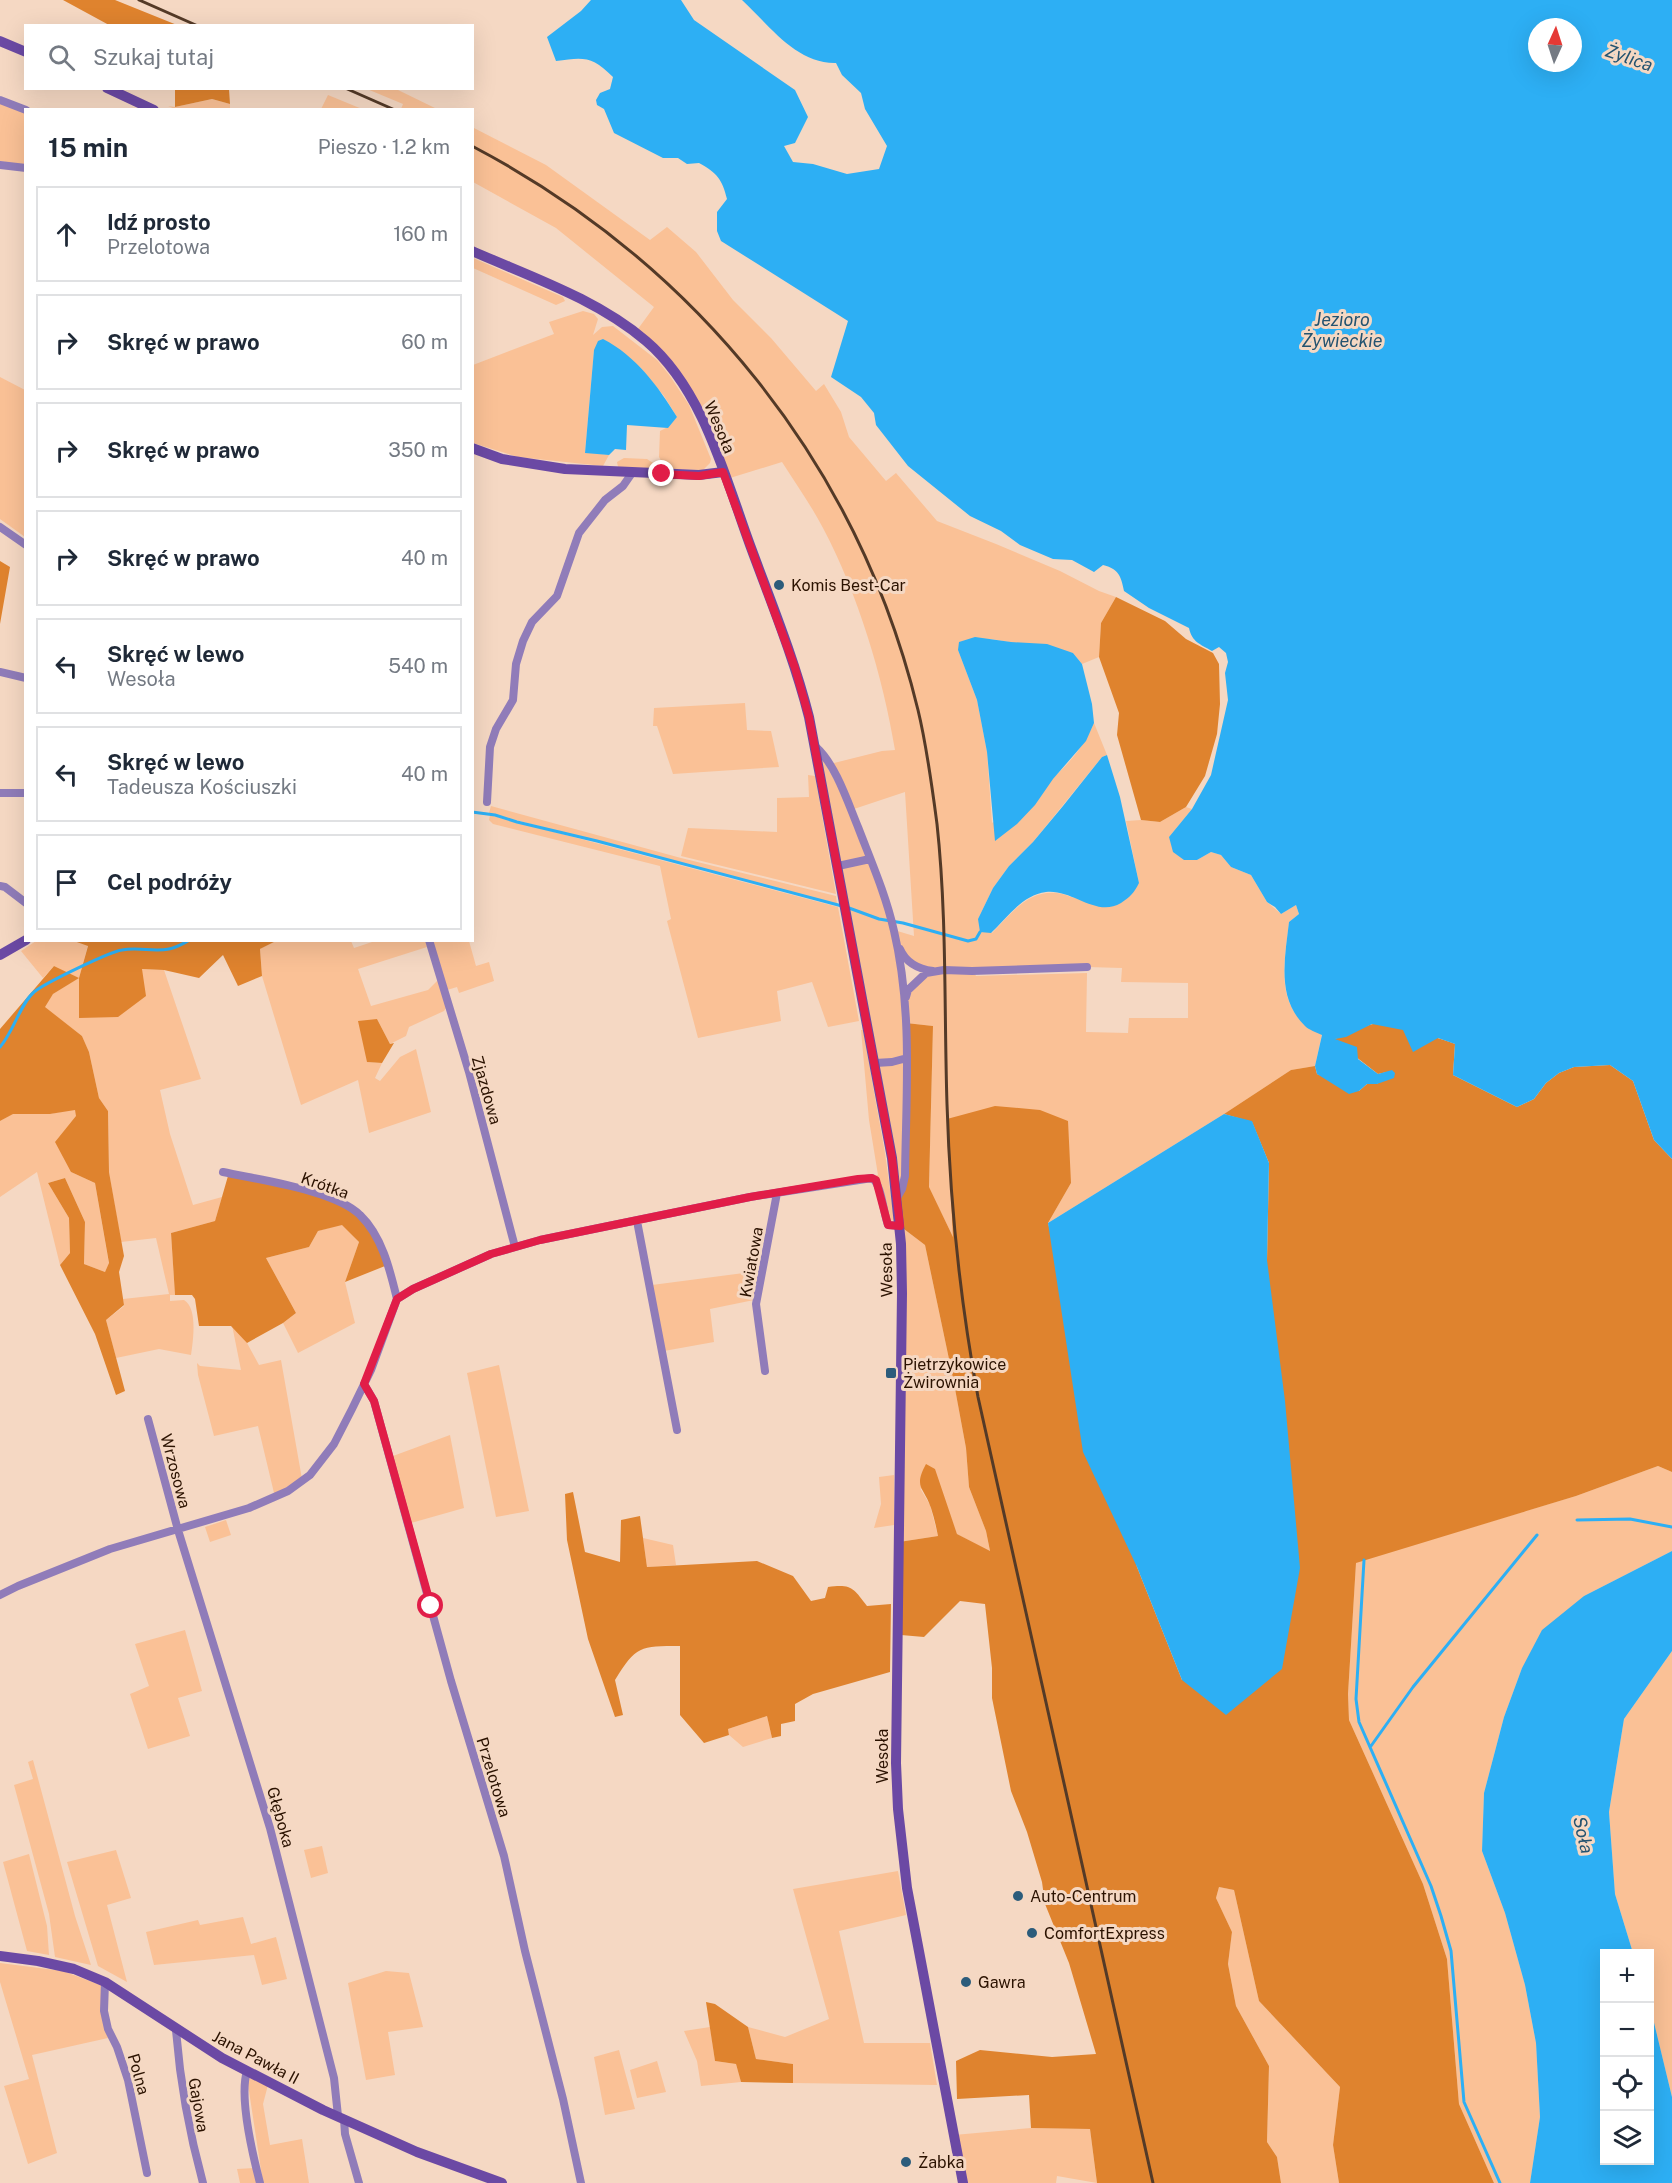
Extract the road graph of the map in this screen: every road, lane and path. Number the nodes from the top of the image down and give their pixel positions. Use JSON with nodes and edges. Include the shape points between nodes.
{"nodes":[{"id":1,"x":0,"y":41,"type":"edge"},
{"id":2,"x":24,"y":51,"type":"edge"},
{"id":3,"x":111,"y":90,"type":"edge"},
{"id":4,"x":0,"y":100,"type":"edge"},
{"id":5,"x":150,"y":108,"type":"edge"},
{"id":6,"x":24,"y":109,"type":"edge"},
{"id":7,"x":0,"y":165,"type":"edge"},
{"id":8,"x":24,"y":168,"type":"edge"},
{"id":9,"x":474,"y":252,"type":"edge"},
{"id":10,"x":474,"y":449,"type":"edge"},
{"id":11,"x":723,"y":472,"type":"junction"},
{"id":12,"x":632,"y":473,"type":"junction"},
{"id":13,"x":0,"y":526,"type":"edge"},
{"id":14,"x":24,"y":544,"type":"edge"},
{"id":15,"x":0,"y":672,"type":"edge"},
{"id":16,"x":24,"y":678,"type":"edge"},
{"id":17,"x":816,"y":747,"type":"junction"},
{"id":18,"x":0,"y":793,"type":"edge"},
{"id":19,"x":24,"y":793,"type":"edge"},
{"id":20,"x":487,"y":802,"type":"dead end"},
{"id":21,"x":870,"y":859,"type":"junction"},
{"id":22,"x":838,"y":866,"type":"junction"},
{"id":23,"x":2,"y":884,"type":"edge"},
{"id":24,"x":24,"y":901,"type":"edge"},
{"id":25,"x":24,"y":941,"type":"edge"},
{"id":26,"x":896,"y":941,"type":"junction"},
{"id":27,"x":430,"y":942,"type":"edge"},
{"id":28,"x":0,"y":955,"type":"edge"},
{"id":29,"x":1087,"y":967,"type":"dead end"},
{"id":30,"x":937,"y":971,"type":"junction"},
{"id":31,"x":904,"y":1005,"type":"junction"},
{"id":32,"x":907,"y":1058,"type":"junction"},
{"id":33,"x":875,"y":1063,"type":"junction"},
{"id":34,"x":223,"y":1172,"type":"dead end"},
{"id":35,"x":777,"y":1193,"type":"junction"},
{"id":36,"x":898,"y":1196,"type":"junction"},
{"id":37,"x":637,"y":1221,"type":"junction"},
{"id":38,"x":900,"y":1226,"type":"junction"},
{"id":39,"x":515,"y":1247,"type":"junction"},
{"id":40,"x":397,"y":1299,"type":"junction"},
{"id":41,"x":765,"y":1371,"type":"dead end"},
{"id":42,"x":364,"y":1384,"type":"junction"},
{"id":43,"x":148,"y":1419,"type":"dead end"},
{"id":44,"x":677,"y":1430,"type":"dead end"},
{"id":45,"x":178,"y":1530,"type":"junction"},
{"id":46,"x":0,"y":1595,"type":"edge"},
{"id":47,"x":0,"y":1956,"type":"edge"},
{"id":48,"x":105,"y":1982,"type":"junction"},
{"id":49,"x":176,"y":2030,"type":"junction"},
{"id":50,"x":247,"y":2071,"type":"junction"},
{"id":51,"x":341,"y":2118,"type":"junction"},
{"id":52,"x":147,"y":2173,"type":"dead end"},
{"id":53,"x":486,"y":2181,"type":"edge"},
{"id":54,"x":203,"y":2183,"type":"edge"},
{"id":55,"x":260,"y":2183,"type":"edge"},
{"id":56,"x":358,"y":2183,"type":"edge"},
{"id":57,"x":502,"y":2183,"type":"edge"},
{"id":58,"x":581,"y":2183,"type":"edge"},
{"id":59,"x":963,"y":2183,"type":"edge"}],
"edges":[{"from":1,"to":2,"type":"main road"},
{"from":3,"to":5,"type":"main road"},
{"from":4,"to":6,"type":"street"},
{"from":7,"to":8,"type":"street"},
{"from":9,"to":11,"type":"main road","name":"Wesoła","via":[[603,312],[644,339],[666,361],[687,392]]},
{"from":10,"to":12,"type":"main road","via":[[502,459],[565,469]]},
{"from":11,"to":12,"type":"main road","via":[[699,476]]},
{"from":11,"to":17,"type":"main road","name":"Wesoła","via":[[795,668]]},
{"from":12,"to":20,"type":"street","via":[[579,533],[557,596],[532,622],[523,641],[516,664],[513,700],[490,747]]},
{"from":13,"to":14,"type":"street"},
{"from":15,"to":16,"type":"street"},
{"from":17,"to":21,"type":"street","via":[[830,765]]},
{"from":17,"to":22,"type":"main road","name":"Wesoła"},
{"from":18,"to":19,"type":"street"},
{"from":21,"to":22,"type":"street"},
{"from":21,"to":26,"type":"street"},
{"from":22,"to":33,"type":"main road","name":"Wesoła"},
{"from":23,"to":24,"type":"street"},
{"from":25,"to":28,"type":"main road"},
{"from":26,"to":30,"type":"street","via":[[910,963],[923,970]]},
{"from":26,"to":31,"type":"street"},
{"from":27,"to":39,"type":"street","name":"Zjazdowa"},
{"from":29,"to":30,"type":"street"},
{"from":30,"to":31,"type":"street","via":[[916,981],[908,990]]},
{"from":31,"to":32,"type":"street"},
{"from":32,"to":33,"type":"street"},
{"from":32,"to":36,"type":"street","via":[[905,1176]]},
{"from":33,"to":36,"type":"main road","name":"Wesoła"},
{"from":34,"to":40,"type":"street","name":"Krótka","via":[[337,1200],[360,1214],[378,1238]]},
{"from":35,"to":37,"type":"street"},
{"from":35,"to":38,"type":"street","via":[[872,1178],[878,1183],[888,1225]]},
{"from":35,"to":41,"type":"street","name":"Kwiatowa","via":[[756,1304]]},
{"from":36,"to":38,"type":"main road","name":"Wesoła"},
{"from":37,"to":39,"type":"street"},
{"from":37,"to":44,"type":"street"},
{"from":38,"to":59,"type":"main road","name":"Wesoła","via":[[898,1809],[907,1888]]},
{"from":39,"to":40,"type":"street","via":[[491,1254]]},
{"from":40,"to":42,"type":"street"},
{"from":42,"to":45,"type":"street","via":[[334,1444],[310,1475],[288,1491],[249,1508]]},
{"from":42,"to":58,"type":"street","name":"Przelotowa","via":[[374,1401],[504,1856]]},
{"from":43,"to":45,"type":"street","name":"Wrzosowa"},
{"from":45,"to":46,"type":"street","via":[[110,1549]]},
{"from":45,"to":51,"type":"street","name":"Głęboka","via":[[270,1828]]},
{"from":47,"to":48,"type":"main road","name":"Jana Pawła II","via":[[38,1961]]},
{"from":48,"to":49,"type":"main road","name":"Jana Pawła II"},
{"from":48,"to":52,"type":"street","name":"Polna","via":[[104,2011],[128,2080]]},
{"from":49,"to":50,"type":"main road","name":"Jana Pawła II"},
{"from":49,"to":54,"type":"street","name":"Gajowa","via":[[179,2072]]},
{"from":50,"to":51,"type":"main road","name":"Jana Pawła II"},
{"from":50,"to":55,"type":"street","via":[[245,2097]]},
{"from":51,"to":53,"type":"main road","name":"Jana Pawła II"},
{"from":51,"to":56,"type":"street","name":"Głęboka"},
{"from":53,"to":57,"type":"main road","name":"Jana Pawła II"}]}
